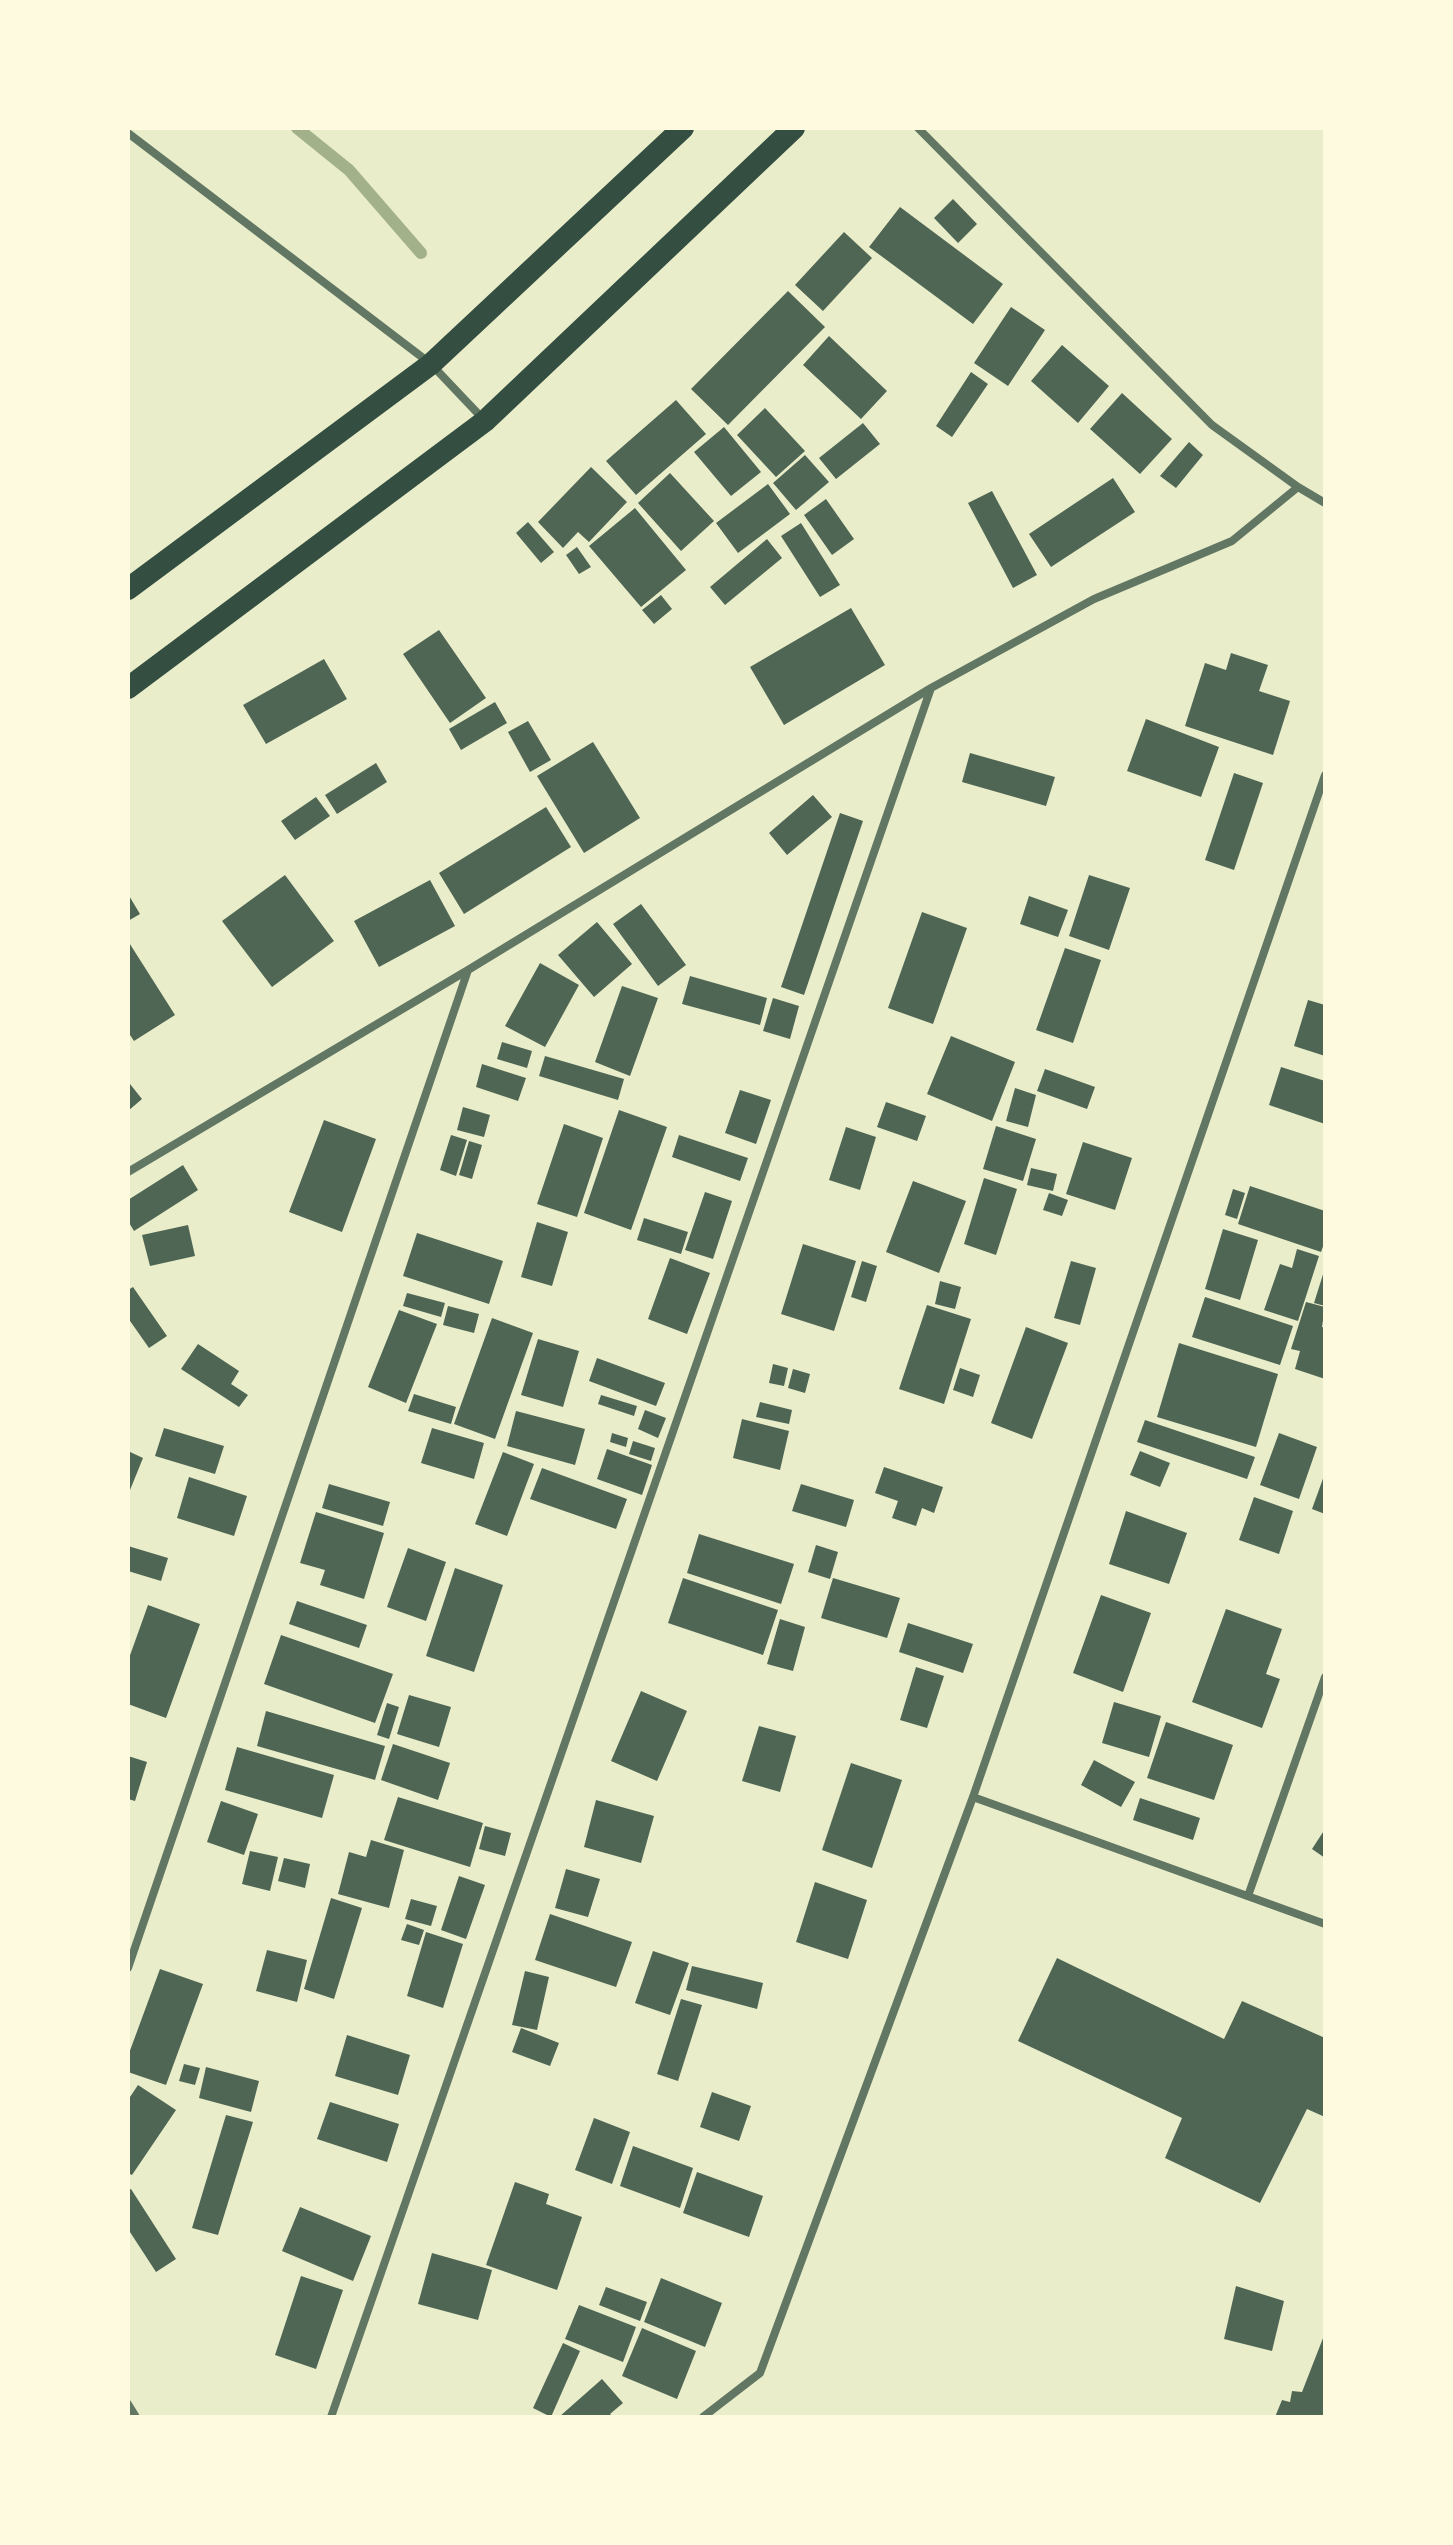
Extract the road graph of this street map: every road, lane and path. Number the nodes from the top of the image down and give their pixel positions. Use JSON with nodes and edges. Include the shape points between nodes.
{"nodes":[{"id":1,"x":683,"y":128,"type":"edge"},
{"id":2,"x":794,"y":128,"type":"edge"},
{"id":3,"x":918,"y":128,"type":"edge"},
{"id":4,"x":128,"y":133,"type":"edge"},
{"id":5,"x":431,"y":364,"type":"junction"},
{"id":6,"x":485,"y":421,"type":"junction"},
{"id":7,"x":1298,"y":487,"type":"junction"},
{"id":8,"x":1325,"y":503,"type":"edge"},
{"id":9,"x":128,"y":589,"type":"edge"},
{"id":10,"x":128,"y":688,"type":"edge"},
{"id":11,"x":931,"y":688,"type":"junction"},
{"id":12,"x":1325,"y":775,"type":"edge"},
{"id":13,"x":468,"y":970,"type":"junction"},
{"id":14,"x":128,"y":1172,"type":"edge"},
{"id":15,"x":1325,"y":1677,"type":"edge"},
{"id":16,"x":973,"y":1797,"type":"junction"},
{"id":17,"x":1248,"y":1896,"type":"junction"},
{"id":18,"x":1325,"y":1924,"type":"edge"},
{"id":19,"x":128,"y":1968,"type":"edge"},
{"id":20,"x":128,"y":2404,"type":"edge"},
{"id":21,"x":136,"y":2417,"type":"edge"},
{"id":22,"x":331,"y":2417,"type":"edge"},
{"id":23,"x":703,"y":2417,"type":"edge"}],
"edges":[{"from":1,"to":5,"type":"highway"},
{"from":2,"to":6,"type":"highway"},
{"from":3,"to":7,"type":"street","via":[[1212,425]]},
{"from":4,"to":5,"type":"street"},
{"from":5,"to":6,"type":"street"},
{"from":5,"to":9,"type":"highway"},
{"from":6,"to":10,"type":"highway"},
{"from":7,"to":8,"type":"street"},
{"from":7,"to":11,"type":"street","via":[[1232,541],[1094,599]]},
{"from":11,"to":13,"type":"street"},
{"from":11,"to":22,"type":"street"},
{"from":12,"to":16,"type":"street"},
{"from":13,"to":14,"type":"street"},
{"from":13,"to":19,"type":"street"},
{"from":15,"to":17,"type":"street"},
{"from":16,"to":17,"type":"street"},
{"from":16,"to":23,"type":"street","via":[[760,2373]]},
{"from":17,"to":18,"type":"street"},
{"from":20,"to":21,"type":"street"}]}
